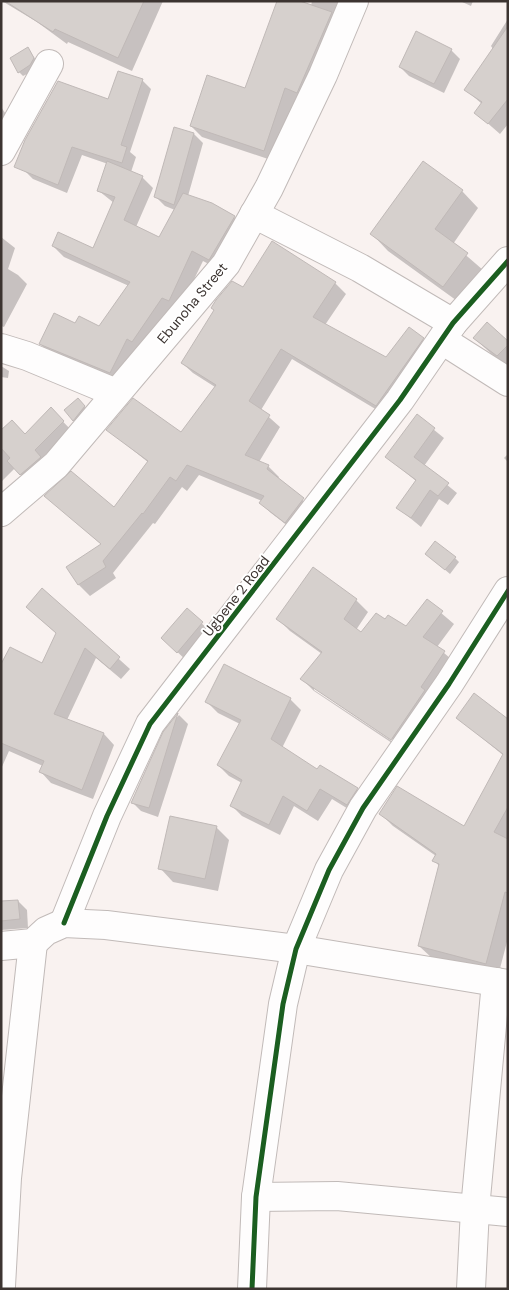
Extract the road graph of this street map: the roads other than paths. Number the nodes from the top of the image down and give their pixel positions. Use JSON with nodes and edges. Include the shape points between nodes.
{"nodes":[{"id":1,"x":354,"y":1,"type":"edge"},
{"id":2,"x":49,"y":64,"type":"dead end"},
{"id":3,"x":1,"y":152,"type":"edge"},
{"id":4,"x":254,"y":214,"type":"junction"},
{"id":5,"x":508,"y":261,"type":"edge"},
{"id":6,"x":447,"y":332,"type":"junction"},
{"id":7,"x":1,"y":348,"type":"edge"},
{"id":8,"x":508,"y":382,"type":"edge"},
{"id":9,"x":116,"y":393,"type":"junction"},
{"id":10,"x":1,"y":512,"type":"edge"},
{"id":11,"x":508,"y":591,"type":"edge"},
{"id":12,"x":64,"y":923,"type":"junction"},
{"id":13,"x":33,"y":942,"type":"junction"},
{"id":14,"x":1,"y":946,"type":"edge"},
{"id":15,"x":296,"y":949,"type":"junction"},
{"id":16,"x":502,"y":983,"type":"edge"},
{"id":17,"x":256,"y":1197,"type":"junction"},
{"id":18,"x":475,"y":1209,"type":"junction"},
{"id":19,"x":508,"y":1212,"type":"edge"},
{"id":20,"x":2,"y":1281,"type":"edge"},
{"id":21,"x":1,"y":1286,"type":"edge"},
{"id":22,"x":252,"y":1289,"type":"edge"},
{"id":23,"x":471,"y":1289,"type":"edge"}],
"edges":[{"from":1,"to":4,"type":"street","name":"Ebunoha Street","via":[[289,148]]},
{"from":2,"to":3,"type":"street"},
{"from":4,"to":6,"type":"street","via":[[360,268]]},
{"from":4,"to":9,"type":"street","name":"Ebunoha Street","via":[[226,264]]},
{"from":5,"to":6,"type":"street","name":"Ugbene 2 Road"},
{"from":6,"to":8,"type":"street"},
{"from":6,"to":12,"type":"street","name":"Ugbene 2 Road","via":[[400,400],[150,724],[107,816]]},
{"from":7,"to":9,"type":"street"},
{"from":9,"to":10,"type":"street","name":"Ebunoha Street","via":[[56,465]]},
{"from":11,"to":15,"type":"street","via":[[449,684],[363,808],[329,870]]},
{"from":12,"to":13,"type":"street","via":[[46,931]]},
{"from":12,"to":15,"type":"street","via":[[106,925]]},
{"from":13,"to":14,"type":"street"},
{"from":13,"to":20,"type":"street","via":[[7,1178]]},
{"from":15,"to":16,"type":"street"},
{"from":15,"to":17,"type":"street","via":[[282,1012]]},
{"from":16,"to":18,"type":"street"},
{"from":17,"to":18,"type":"street","via":[[337,1196]]},
{"from":17,"to":22,"type":"street"},
{"from":18,"to":19,"type":"street"},
{"from":18,"to":23,"type":"street"},
{"from":20,"to":21,"type":"street"}]}
